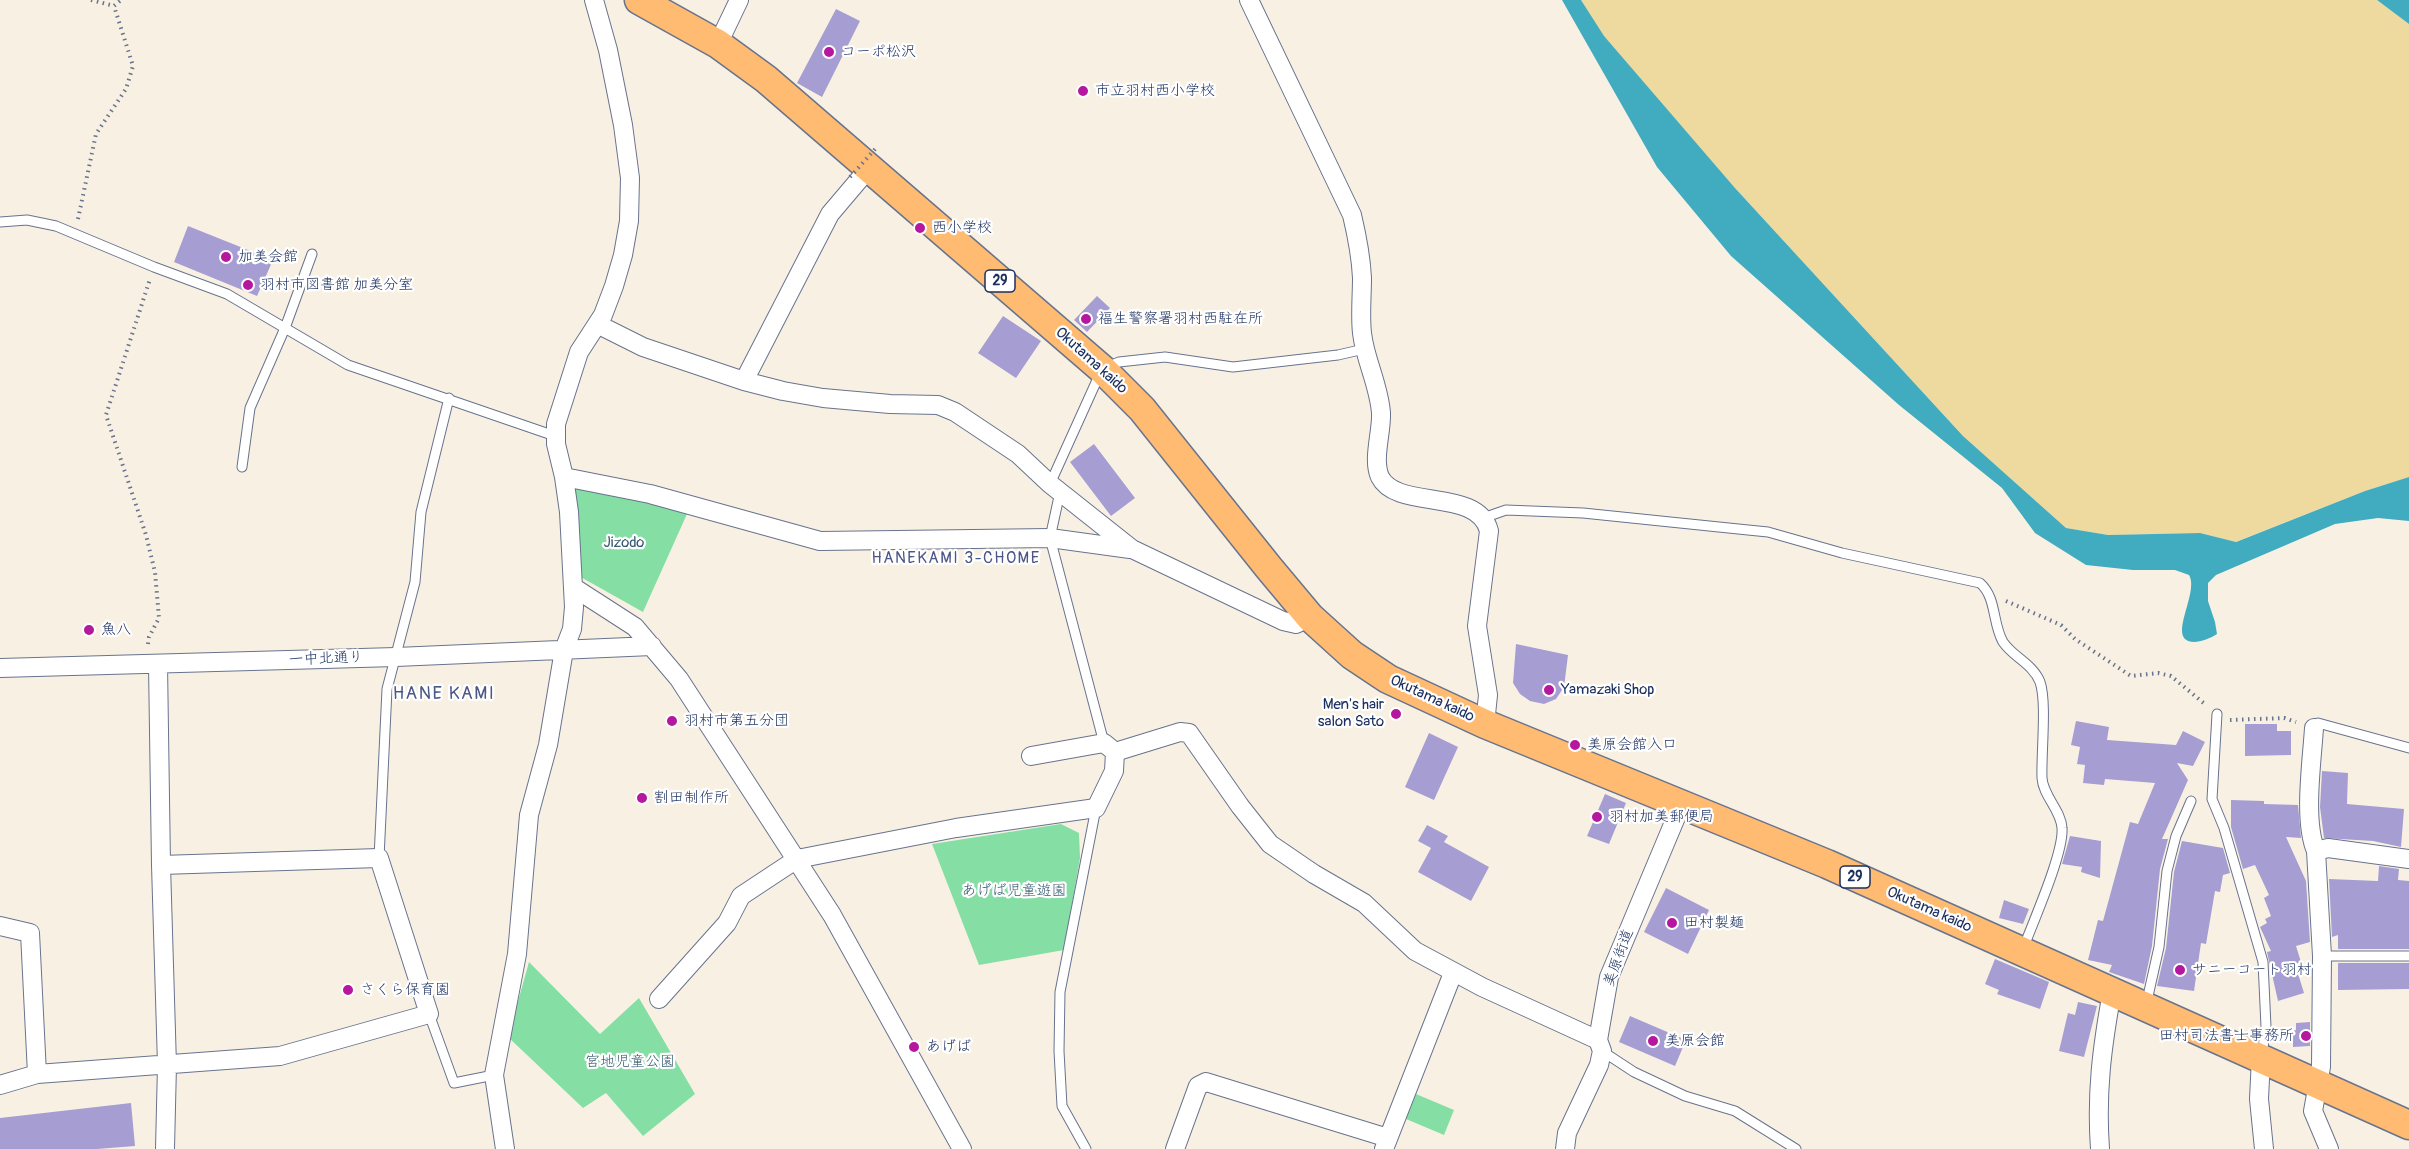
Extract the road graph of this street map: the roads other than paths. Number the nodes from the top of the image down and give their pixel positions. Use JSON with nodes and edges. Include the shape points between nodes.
{"nodes":[{"id":1,"x":594,"y":0,"type":"edge"},
{"id":2,"x":639,"y":0,"type":"edge"},
{"id":3,"x":739,"y":0,"type":"edge"},
{"id":4,"x":1249,"y":0,"type":"edge"},
{"id":5,"x":718,"y":44,"type":"junction"},
{"id":6,"x":865,"y":164,"type":"junction"},
{"id":7,"x":0,"y":222,"type":"edge"},
{"id":8,"x":312,"y":254,"type":"dead end"},
{"id":9,"x":597,"y":324,"type":"junction"},
{"id":10,"x":285,"y":328,"type":"junction"},
{"id":11,"x":1364,"y":349,"type":"junction"},
{"id":12,"x":1102,"y":369,"type":"junction"},
{"id":13,"x":744,"y":381,"type":"junction"},
{"id":14,"x":448,"y":398,"type":"junction"},
{"id":15,"x":555,"y":436,"type":"junction"},
{"id":16,"x":242,"y":467,"type":"dead end"},
{"id":17,"x":564,"y":477,"type":"junction"},
{"id":18,"x":1055,"y":488,"type":"junction"},
{"id":19,"x":1483,"y":518,"type":"junction"},
{"id":20,"x":1050,"y":538,"type":"junction"},
{"id":21,"x":1132,"y":549,"type":"junction"},
{"id":22,"x":573,"y":587,"type":"junction"},
{"id":23,"x":1310,"y":617,"type":"junction"},
{"id":24,"x":652,"y":646,"type":"junction"},
{"id":25,"x":564,"y":650,"type":"junction"},
{"id":26,"x":396,"y":657,"type":"junction"},
{"id":27,"x":152,"y":664,"type":"junction"},
{"id":28,"x":0,"y":668,"type":"edge"},
{"id":29,"x":2217,"y":714,"type":"road end"},
{"id":30,"x":1485,"y":724,"type":"junction"},
{"id":31,"x":2314,"y":728,"type":"joint"},
{"id":32,"x":1109,"y":748,"type":"junction"},
{"id":33,"x":2409,"y":748,"type":"edge"},
{"id":34,"x":1031,"y":756,"type":"dead end"},
{"id":35,"x":2191,"y":801,"type":"dead end"},
{"id":36,"x":1682,"y":804,"type":"junction"},
{"id":37,"x":1096,"y":808,"type":"junction"},
{"id":38,"x":2316,"y":851,"type":"junction"},
{"id":39,"x":379,"y":858,"type":"junction"},
{"id":40,"x":797,"y":859,"type":"junction"},
{"id":41,"x":2409,"y":859,"type":"edge"},
{"id":42,"x":161,"y":865,"type":"junction"},
{"id":43,"x":0,"y":926,"type":"edge"},
{"id":44,"x":2022,"y":951,"type":"junction"},
{"id":45,"x":2322,"y":956,"type":"junction"},
{"id":46,"x":2409,"y":956,"type":"edge"},
{"id":47,"x":1454,"y":973,"type":"junction"},
{"id":48,"x":2112,"y":992,"type":"junction"},
{"id":49,"x":659,"y":999,"type":"dead end"},
{"id":50,"x":2145,"y":1007,"type":"junction"},
{"id":51,"x":429,"y":1014,"type":"junction"},
{"id":52,"x":1600,"y":1046,"type":"junction"},
{"id":53,"x":2261,"y":1058,"type":"junction"},
{"id":54,"x":167,"y":1065,"type":"junction"},
{"id":55,"x":37,"y":1074,"type":"junction"},
{"id":56,"x":494,"y":1075,"type":"junction"},
{"id":57,"x":0,"y":1085,"type":"edge"},
{"id":58,"x":2318,"y":1085,"type":"junction"},
{"id":59,"x":2409,"y":1125,"type":"edge"},
{"id":60,"x":1386,"y":1144,"type":"edge"},
{"id":61,"x":165,"y":1149,"type":"edge"},
{"id":62,"x":505,"y":1149,"type":"edge"},
{"id":63,"x":962,"y":1149,"type":"edge"},
{"id":64,"x":1086,"y":1149,"type":"edge"},
{"id":65,"x":1175,"y":1149,"type":"edge"},
{"id":66,"x":1565,"y":1149,"type":"edge"},
{"id":67,"x":1797,"y":1149,"type":"edge"},
{"id":68,"x":2100,"y":1149,"type":"edge"},
{"id":69,"x":2264,"y":1149,"type":"edge"},
{"id":70,"x":2330,"y":1149,"type":"edge"}],
"edges":[{"from":1,"to":9,"type":"street","via":[[623,125],[630,202],[623,255]]},
{"from":2,"to":5,"type":"main road","name":"Okutama kaido","number":"29"},
{"from":3,"to":5,"type":"street"},
{"from":4,"to":11,"type":"street","via":[[1352,215],[1359,243]]},
{"from":5,"to":6,"type":"main road","name":"Okutama kaido","number":"29","via":[[766,79]]},
{"from":6,"to":12,"type":"main road","name":"Okutama kaido","number":"29"},
{"from":6,"to":13,"type":"street","via":[[830,214]]},
{"from":7,"to":10,"type":"lane","via":[[27,220],[56,226],[227,294]]},
{"from":8,"to":10,"type":"lane"},
{"from":9,"to":13,"type":"street","via":[[643,347]]},
{"from":9,"to":15,"type":"street","via":[[574,363]]},
{"from":10,"to":14,"type":"lane","via":[[348,365]]},
{"from":10,"to":16,"type":"lane","via":[[250,408]]},
{"from":11,"to":12,"type":"lane","via":[[1233,367],[1165,357],[1119,362]]},
{"from":11,"to":19,"type":"street","via":[[1379,398],[1378,470],[1385,484],[1395,491],[1464,507]]},
{"from":12,"to":18,"type":"lane"},
{"from":12,"to":23,"type":"main road","name":"Okutama kaido","number":"29","via":[[1142,409]]},
{"from":13,"to":18,"type":"street","via":[[823,398],[938,405],[1018,454]]},
{"from":14,"to":15,"type":"lane"},
{"from":14,"to":26,"type":"lane","via":[[421,512],[415,582]]},
{"from":15,"to":17,"type":"street"},
{"from":17,"to":20,"type":"street","via":[[650,494],[820,541]]},
{"from":17,"to":22,"type":"street"},
{"from":18,"to":20,"type":"lane"},
{"from":18,"to":21,"type":"street"},
{"from":19,"to":30,"type":"street","via":[[1489,531],[1477,626],[1488,695]]},
{"from":19,"to":44,"type":"lane","via":[[1506,510],[1582,513],[1768,532],[1842,553],[1980,583],[1991,598],[2004,642],[2039,680],[2042,781],[2062,826],[2061,845]]},
{"from":20,"to":21,"type":"street"},
{"from":20,"to":32,"type":"lane"},
{"from":21,"to":23,"type":"street","via":[[1283,621],[1296,624]]},
{"from":22,"to":24,"type":"street","via":[[635,627]]},
{"from":22,"to":25,"type":"street","via":[[572,629]]},
{"from":23,"to":30,"type":"main road","name":"Okutama kaido","number":"29","via":[[1376,671]]},
{"from":24,"to":25,"type":"street","name":"一中北通り"},
{"from":24,"to":40,"type":"street","via":[[680,679]]},
{"from":25,"to":26,"type":"street","name":"一中北通り"},
{"from":25,"to":56,"type":"street","via":[[548,745],[529,815],[517,954]]},
{"from":26,"to":27,"type":"street","name":"一中北通り"},
{"from":26,"to":39,"type":"lane","via":[[387,689]]},
{"from":27,"to":28,"type":"street","name":"一中北通り"},
{"from":27,"to":42,"type":"street"},
{"from":29,"to":53,"type":"lane","via":[[2212,799],[2263,962],[2266,1027]]},
{"from":30,"to":36,"type":"main road","name":"Okutama kaido","number":"29"},
{"from":31,"to":33,"type":"lane","via":[[2318,723]]},
{"from":31,"to":38,"type":"street","via":[[2310,838]]},
{"from":32,"to":34,"type":"street"},
{"from":32,"to":37,"type":"street","via":[[1114,771]]},
{"from":32,"to":47,"type":"street","via":[[1189,733],[1270,844],[1364,903],[1415,951]]},
{"from":35,"to":50,"type":"lane","via":[[2167,871],[2159,947]]},
{"from":36,"to":44,"type":"main road","name":"Okutama kaido","number":"29"},
{"from":36,"to":52,"type":"street","name":"美原街道","via":[[1609,977]]},
{"from":37,"to":40,"type":"street","via":[[956,828]]},
{"from":37,"to":64,"type":"lane","via":[[1060,992],[1062,1106]]},
{"from":38,"to":41,"type":"street","via":[[2328,848]]},
{"from":38,"to":45,"type":"street"},
{"from":39,"to":42,"type":"street"},
{"from":39,"to":51,"type":"street"},
{"from":40,"to":49,"type":"street","via":[[741,896],[727,923]]},
{"from":40,"to":63,"type":"street"},
{"from":42,"to":54,"type":"street"},
{"from":43,"to":55,"type":"street","via":[[30,933]]},
{"from":44,"to":48,"type":"main road","name":"Okutama kaido","number":"29"},
{"from":45,"to":46,"type":"lane"},
{"from":45,"to":58,"type":"street"},
{"from":47,"to":52,"type":"street"},
{"from":47,"to":60,"type":"street"},
{"from":48,"to":50,"type":"main road","name":"Okutama kaido","number":"29"},
{"from":48,"to":68,"type":"street","via":[[2100,1059]]},
{"from":50,"to":53,"type":"main road","name":"Okutama kaido","number":"29"},
{"from":51,"to":54,"type":"street","via":[[280,1056]]},
{"from":51,"to":56,"type":"lane","via":[[454,1083]]},
{"from":52,"to":66,"type":"street","name":"美原街道","via":[[1599,1065],[1567,1133]]},
{"from":52,"to":67,"type":"lane","via":[[1634,1072],[1676,1092],[1735,1111]]},
{"from":53,"to":58,"type":"main road","name":"Okutama kaido","number":"29"},
{"from":53,"to":69,"type":"street","via":[[2259,1099]]},
{"from":54,"to":55,"type":"street"},
{"from":54,"to":61,"type":"street"},
{"from":55,"to":57,"type":"street"},
{"from":56,"to":62,"type":"street"},
{"from":58,"to":59,"type":"main road","name":"Okutama kaido","number":"29"},
{"from":58,"to":70,"type":"street","via":[[2313,1116]]},
{"from":60,"to":65,"type":"street","via":[[1206,1082],[1198,1086]]}]}
